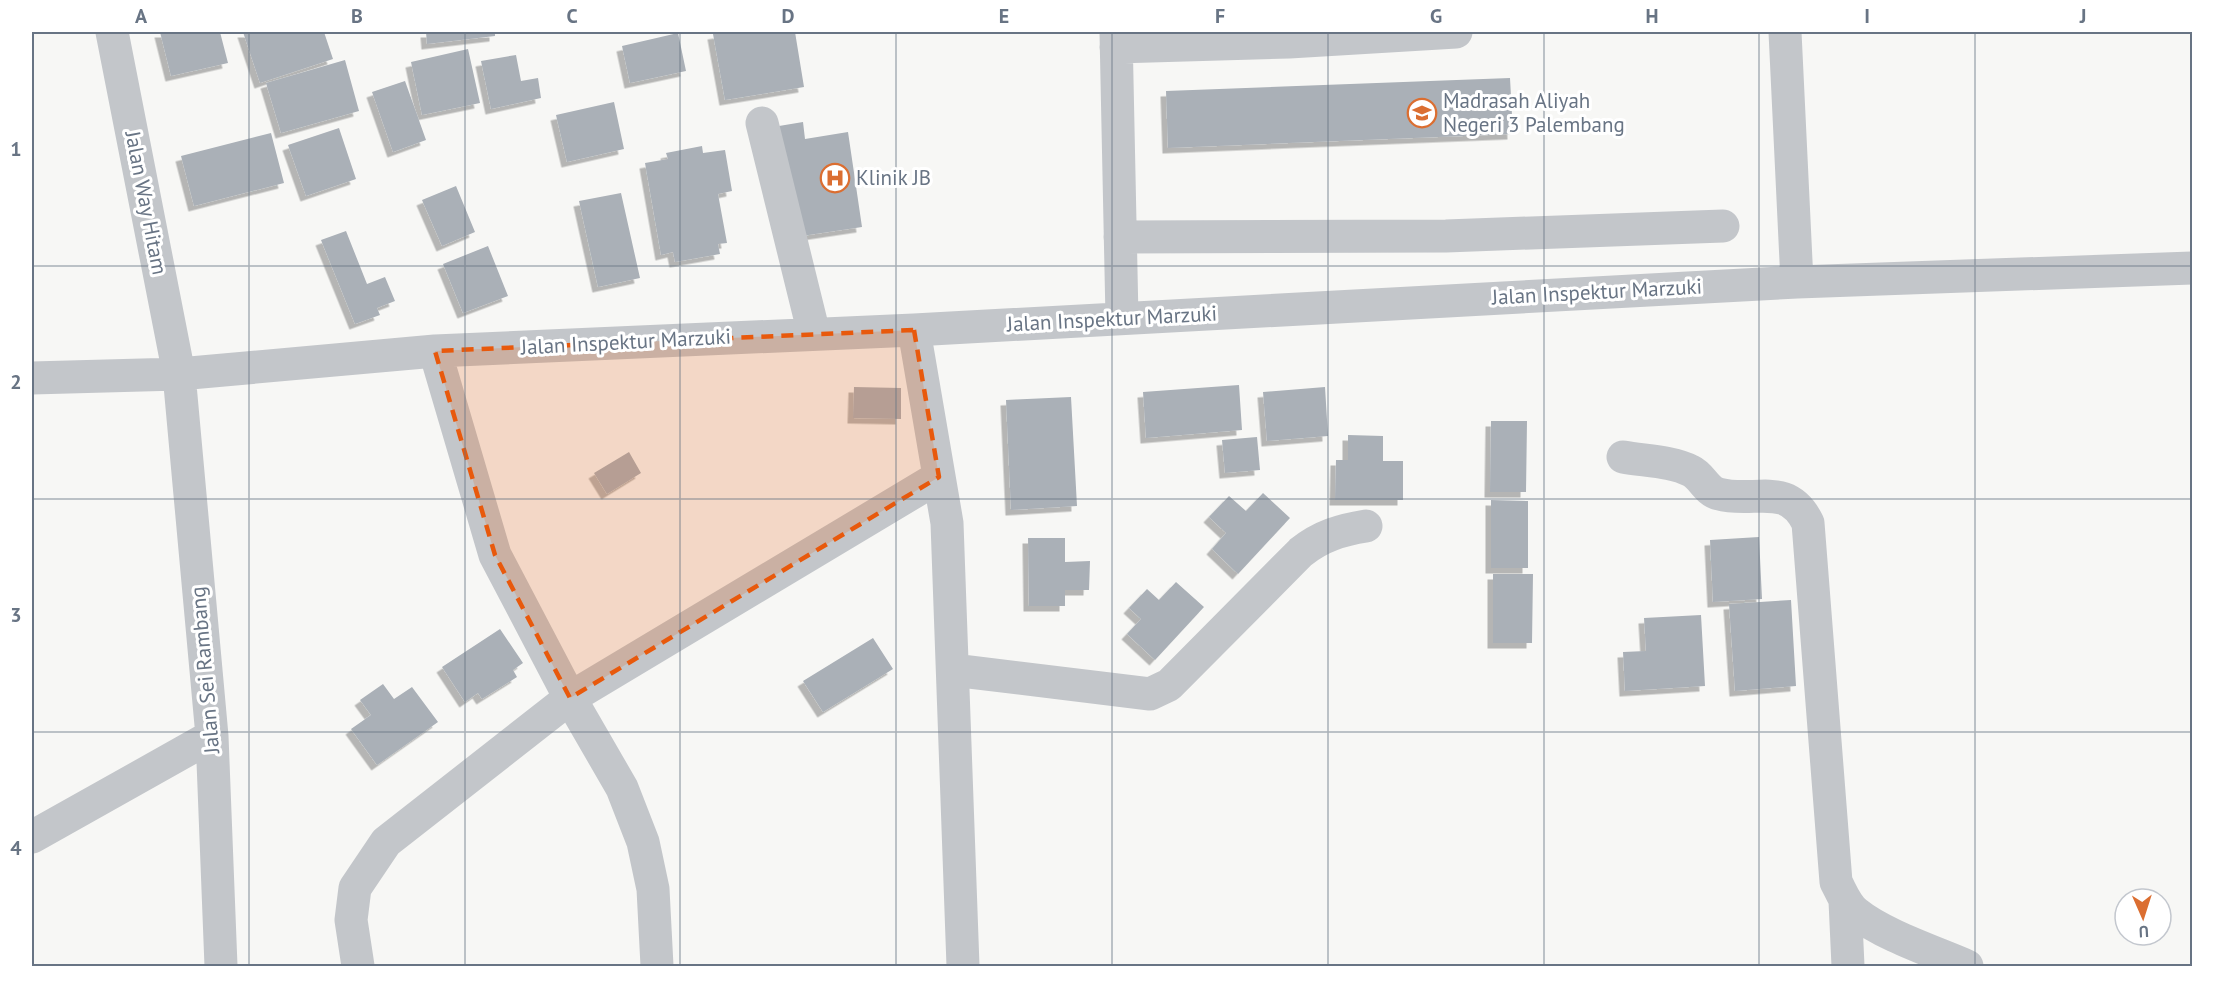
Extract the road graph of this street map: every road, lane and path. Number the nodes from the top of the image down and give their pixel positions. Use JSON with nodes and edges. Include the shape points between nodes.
{"nodes":[{"id":1,"x":112,"y":32,"type":"edge"},
{"id":2,"x":1456,"y":32,"type":"edge"},
{"id":3,"x":1785,"y":32,"type":"edge"},
{"id":4,"x":1116,"y":39,"type":"edge"},
{"id":5,"x":762,"y":123,"type":"dead end"},
{"id":6,"x":1724,"y":226,"type":"dead end"},
{"id":7,"x":1120,"y":237,"type":"junction"},
{"id":8,"x":2193,"y":268,"type":"edge"},
{"id":9,"x":1797,"y":282,"type":"junction"},
{"id":10,"x":1122,"y":318,"type":"junction"},
{"id":11,"x":914,"y":330,"type":"junction"},
{"id":12,"x":814,"y":334,"type":"junction"},
{"id":13,"x":435,"y":351,"type":"junction"},
{"id":14,"x":179,"y":374,"type":"junction"},
{"id":15,"x":32,"y":378,"type":"edge"},
{"id":16,"x":1623,"y":457,"type":"dead end"},
{"id":17,"x":939,"y":477,"type":"junction"},
{"id":18,"x":1366,"y":526,"type":"dead end"},
{"id":19,"x":953,"y":670,"type":"junction"},
{"id":20,"x":570,"y":698,"type":"junction"},
{"id":21,"x":212,"y":736,"type":"junction"},
{"id":22,"x":32,"y":837,"type":"edge"},
{"id":23,"x":1845,"y":901,"type":"junction"},
{"id":24,"x":221,"y":966,"type":"edge"},
{"id":25,"x":358,"y":966,"type":"edge"},
{"id":26,"x":657,"y":966,"type":"edge"},
{"id":27,"x":963,"y":966,"type":"edge"},
{"id":28,"x":1848,"y":966,"type":"edge"},
{"id":29,"x":1967,"y":966,"type":"edge"}],
"edges":[{"from":1,"to":14,"type":"street","name":"Jalan Way Hitam"},
{"from":2,"to":4,"type":"street","via":[[1289,42]]},
{"from":3,"to":9,"type":"street"},
{"from":4,"to":7,"type":"street"},
{"from":5,"to":12,"type":"street"},
{"from":6,"to":7,"type":"street","via":[[1446,236]]},
{"from":7,"to":10,"type":"street"},
{"from":8,"to":9,"type":"street","name":"Jalan Inspektur Marzuki"},
{"from":9,"to":10,"type":"street","name":"Jalan Inspektur Marzuki"},
{"from":10,"to":11,"type":"street","name":"Jalan Inspektur Marzuki"},
{"from":11,"to":12,"type":"street","name":"Jalan Inspektur Marzuki"},
{"from":11,"to":17,"type":"street"},
{"from":12,"to":13,"type":"street","name":"Jalan Inspektur Marzuki"},
{"from":13,"to":14,"type":"street","name":"Jalan Inspektur Marzuki"},
{"from":13,"to":20,"type":"street","via":[[495,555]]},
{"from":14,"to":15,"type":"street","name":"Jalan Inspektur Marzuki"},
{"from":14,"to":21,"type":"street","name":"Jalan Sei Rambang"},
{"from":16,"to":23,"type":"street","via":[[1690,470],[1721,495],[1772,495],[1785,499],[1803,513],[1808,523],[1836,882]]},
{"from":17,"to":19,"type":"street","via":[[947,523]]},
{"from":17,"to":20,"type":"street"},
{"from":18,"to":19,"type":"street","via":[[1340,530],[1315,541],[1169,686],[1150,694]]},
{"from":19,"to":27,"type":"street"},
{"from":20,"to":25,"type":"street","via":[[386,842],[355,888],[351,920]]},
{"from":20,"to":26,"type":"street","via":[[622,788],[643,842],[653,889]]},
{"from":21,"to":22,"type":"street"},
{"from":21,"to":24,"type":"street","name":"Jalan Sei Rambang"},
{"from":23,"to":28,"type":"street"},
{"from":23,"to":29,"type":"street","via":[[1873,925]]}]}
